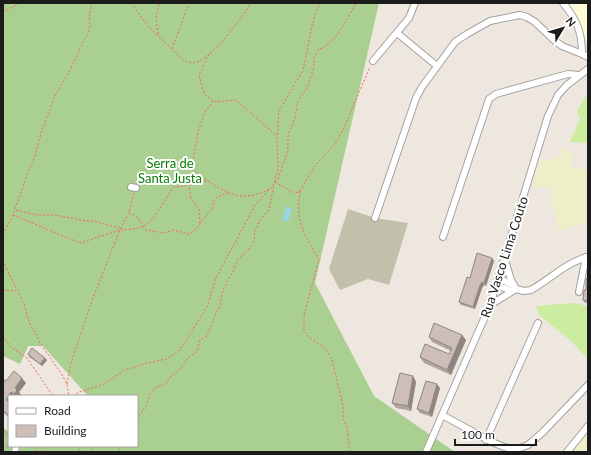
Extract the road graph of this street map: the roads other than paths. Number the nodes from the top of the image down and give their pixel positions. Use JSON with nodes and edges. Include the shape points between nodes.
{"nodes":[{"id":1,"x":415,"y":3,"type":"edge"},
{"id":2,"x":563,"y":3,"type":"edge"},
{"id":3,"x":397,"y":33,"type":"junction"},
{"id":4,"x":585,"y":56,"type":"edge"},
{"id":5,"x":373,"y":61,"type":"road end"},
{"id":6,"x":437,"y":66,"type":"junction"},
{"id":7,"x":588,"y":69,"type":"edge"},
{"id":8,"x":578,"y":75,"type":"junction"},
{"id":9,"x":560,"y":76,"type":"junction"},
{"id":10,"x":567,"y":85,"type":"junction"},
{"id":11,"x":375,"y":218,"type":"dead end"},
{"id":12,"x":443,"y":237,"type":"dead end"},
{"id":13,"x":587,"y":257,"type":"edge"},
{"id":14,"x":504,"y":259,"type":"junction"},
{"id":15,"x":498,"y":278,"type":"junction"},
{"id":16,"x":496,"y":285,"type":"junction"},
{"id":17,"x":514,"y":288,"type":"junction"},
{"id":18,"x":578,"y":292,"type":"dead end"},
{"id":19,"x":490,"y":305,"type":"junction"},
{"id":20,"x":538,"y":323,"type":"dead end"},
{"id":21,"x":588,"y":385,"type":"edge"},
{"id":22,"x":442,"y":415,"type":"junction"},
{"id":23,"x":588,"y":426,"type":"edge"},
{"id":24,"x":486,"y":440,"type":"junction"},
{"id":25,"x":426,"y":452,"type":"edge"},
{"id":26,"x":567,"y":452,"type":"edge"}],
"edges":[{"from":1,"to":3,"type":"street","via":[[409,18]]},
{"from":2,"to":4,"type":"street","via":[[576,20]]},
{"from":3,"to":5,"type":"street"},
{"from":3,"to":6,"type":"street"},
{"from":4,"to":6,"type":"street","via":[[562,46],[535,22],[520,15],[490,21],[467,34],[456,42]]},
{"from":6,"to":11,"type":"street","via":[[412,105]]},
{"from":7,"to":8,"type":"street","name":"Rua Vasco Lima Couto"},
{"from":8,"to":9,"type":"street"},
{"from":8,"to":10,"type":"street","name":"Rua Vasco Lima Couto"},
{"from":9,"to":10,"type":"street"},
{"from":9,"to":12,"type":"street","via":[[496,94],[489,99]]},
{"from":10,"to":14,"type":"street","name":"Rua Vasco Lima Couto","via":[[558,95],[548,116]]},
{"from":13,"to":17,"type":"street","via":[[564,267],[531,290]]},
{"from":13,"to":18,"type":"street"},
{"from":14,"to":15,"type":"street","name":"Rua Vasco Lima Couto"},
{"from":14,"to":17,"type":"street"},
{"from":15,"to":16,"type":"street","name":"Rua Vasco Lima Couto"},
{"from":15,"to":17,"type":"street"},
{"from":16,"to":17,"type":"street"},
{"from":16,"to":19,"type":"street","name":"Rua Vasco Lima Couto"},
{"from":17,"to":19,"type":"street"},
{"from":19,"to":22,"type":"street","name":"Rua Vasco Lima Couto"},
{"from":20,"to":24,"type":"street"},
{"from":21,"to":24,"type":"street","via":[[528,445],[513,449]]},
{"from":22,"to":24,"type":"street"},
{"from":22,"to":25,"type":"street","name":"Rua Vasco Lima Couto"},
{"from":23,"to":26,"type":"street"}]}
